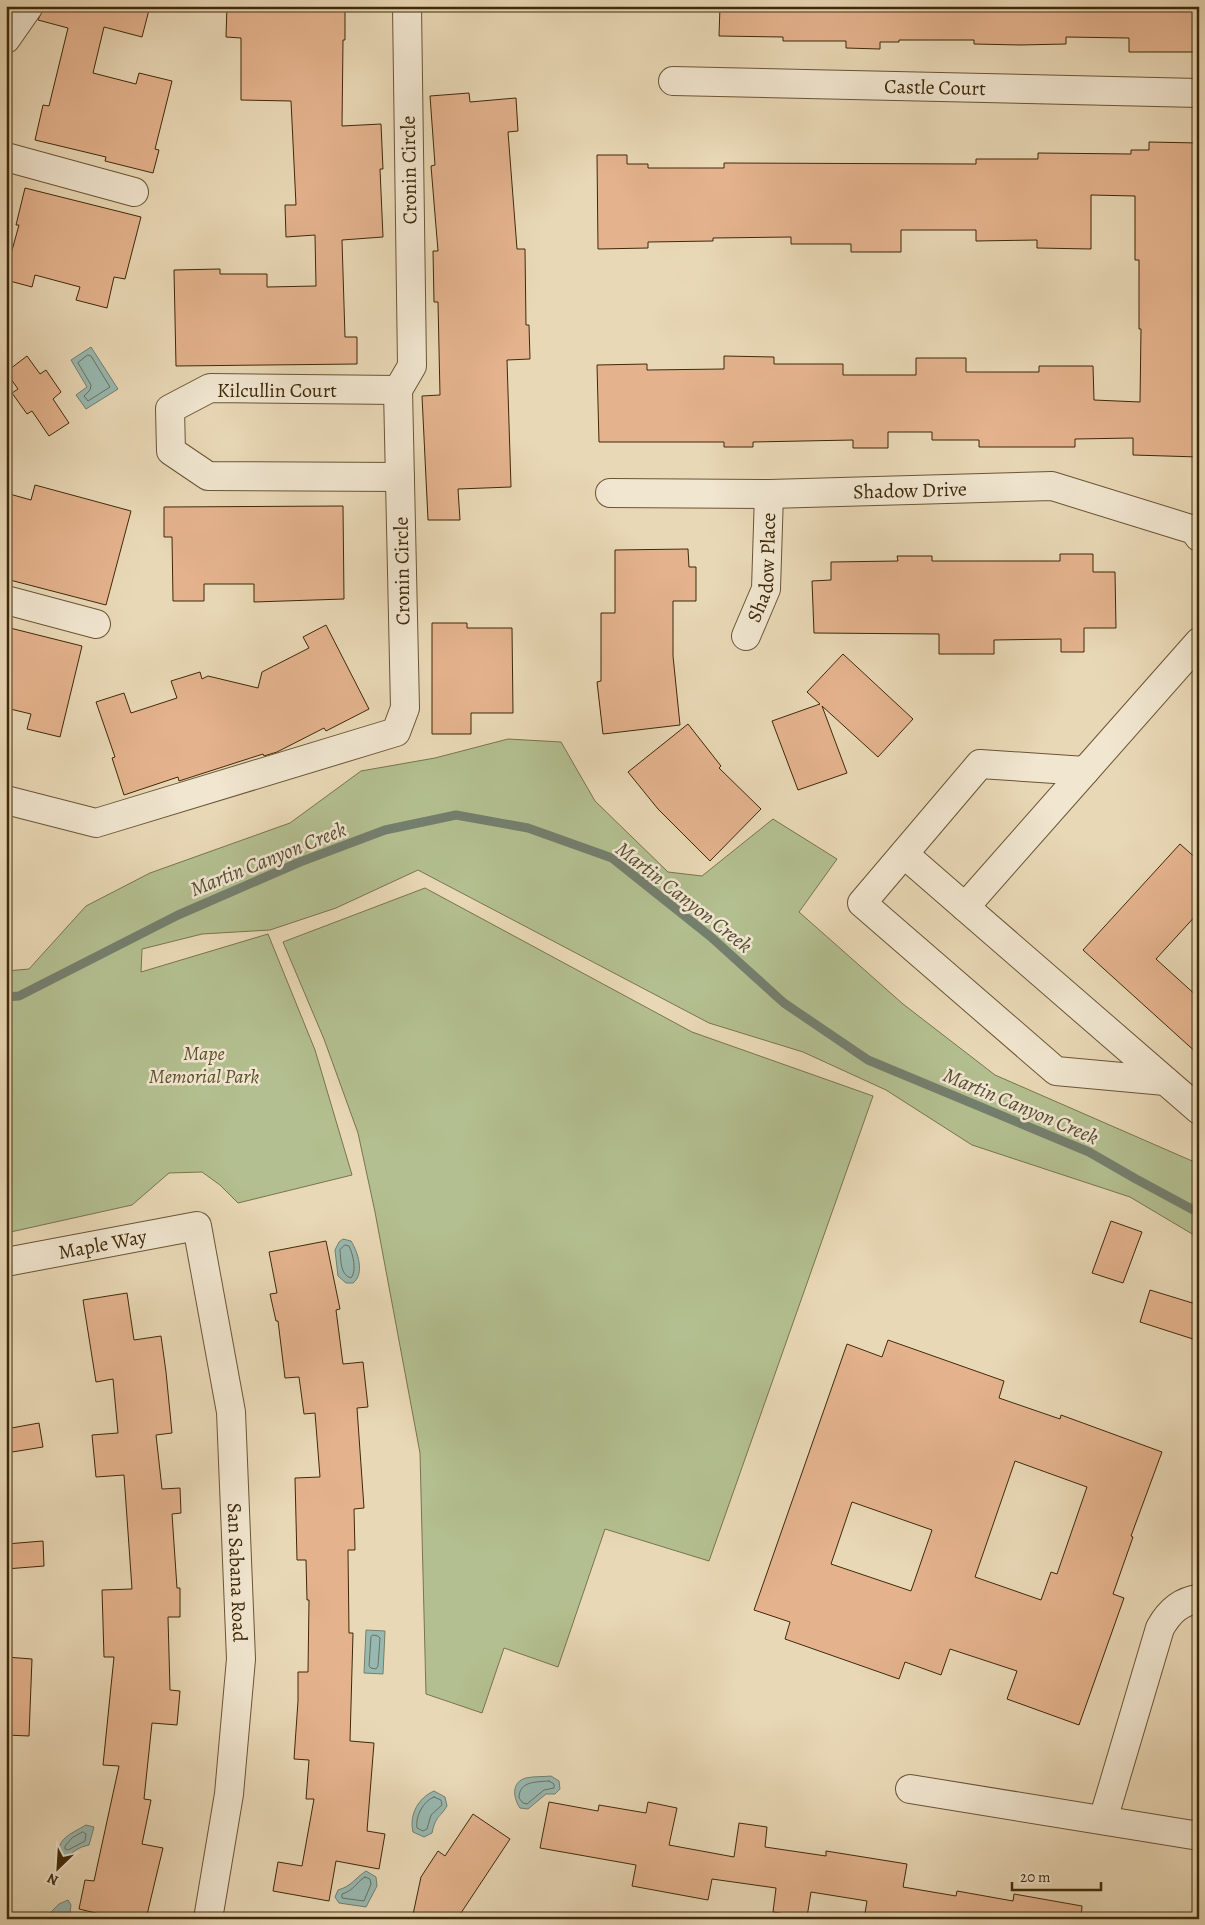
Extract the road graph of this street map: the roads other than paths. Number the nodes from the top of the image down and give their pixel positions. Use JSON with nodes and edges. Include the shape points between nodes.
{"nodes":[{"id":1,"x":29,"y":6,"type":"edge"},
{"id":2,"x":407,"y":6,"type":"edge"},
{"id":3,"x":6,"y":39,"type":"edge"},
{"id":4,"x":673,"y":81,"type":"dead end"},
{"id":5,"x":1199,"y":93,"type":"edge"},
{"id":6,"x":6,"y":158,"type":"edge"},
{"id":7,"x":134,"y":192,"type":"dead end"},
{"id":8,"x":398,"y":390,"type":"junction"},
{"id":9,"x":400,"y":477,"type":"junction"},
{"id":10,"x":610,"y":493,"type":"dead end"},
{"id":11,"x":769,"y":494,"type":"junction"},
{"id":12,"x":1197,"y":530,"type":"edge"},
{"id":13,"x":6,"y":600,"type":"edge"},
{"id":14,"x":96,"y":624,"type":"dead end"},
{"id":15,"x":746,"y":636,"type":"dead end"},
{"id":16,"x":1199,"y":642,"type":"edge"},
{"id":17,"x":1085,"y":771,"type":"junction"},
{"id":18,"x":6,"y":800,"type":"edge"},
{"id":19,"x":904,"y":854,"type":"junction"},
{"id":20,"x":965,"y":907,"type":"junction"},
{"id":21,"x":1165,"y":1080,"type":"junction"},
{"id":22,"x":1199,"y":1110,"type":"edge"},
{"id":23,"x":197,"y":1226,"type":"joint"},
{"id":24,"x":6,"y":1262,"type":"edge"},
{"id":25,"x":1199,"y":1600,"type":"edge"},
{"id":26,"x":910,"y":1788,"type":"dead end"},
{"id":27,"x":1103,"y":1820,"type":"junction"},
{"id":28,"x":1199,"y":1836,"type":"edge"},
{"id":29,"x":208,"y":1919,"type":"edge"}],
"edges":[{"from":1,"to":3,"type":"street"},
{"from":2,"to":8,"type":"street","name":"Cronin Circle","via":[[412,366]]},
{"from":4,"to":5,"type":"street","name":"Castle Court"},
{"from":6,"to":7,"type":"street"},
{"from":8,"to":9,"type":"street","name":"Cronin Circle"},
{"from":8,"to":9,"type":"street","name":"Kilcullin Court","via":[[210,388],[170,409],[170,426],[171,452],[208,476]]},
{"from":9,"to":18,"type":"street","name":"Cronin Circle","via":[[405,708],[396,732],[96,822]]},
{"from":10,"to":11,"type":"street","name":"Shadow Drive"},
{"from":11,"to":12,"type":"street","name":"Shadow Drive","via":[[1052,486]]},
{"from":11,"to":15,"type":"street","name":"Shadow Place","via":[[766,589]]},
{"from":13,"to":14,"type":"street"},
{"from":16,"to":17,"type":"street"},
{"from":17,"to":19,"type":"street","via":[[980,764]]},
{"from":17,"to":20,"type":"street"},
{"from":19,"to":20,"type":"street"},
{"from":19,"to":21,"type":"street","via":[[862,903],[907,942],[1056,1070]]},
{"from":20,"to":21,"type":"street"},
{"from":21,"to":22,"type":"street"},
{"from":23,"to":24,"type":"street","name":"Maple Way"},
{"from":23,"to":29,"type":"street","name":"San Sabana Road","via":[[231,1412],[241,1658],[229,1794]]},
{"from":25,"to":27,"type":"street","via":[[1177,1606],[1160,1628]]},
{"from":26,"to":27,"type":"street"},
{"from":27,"to":28,"type":"street"}]}
